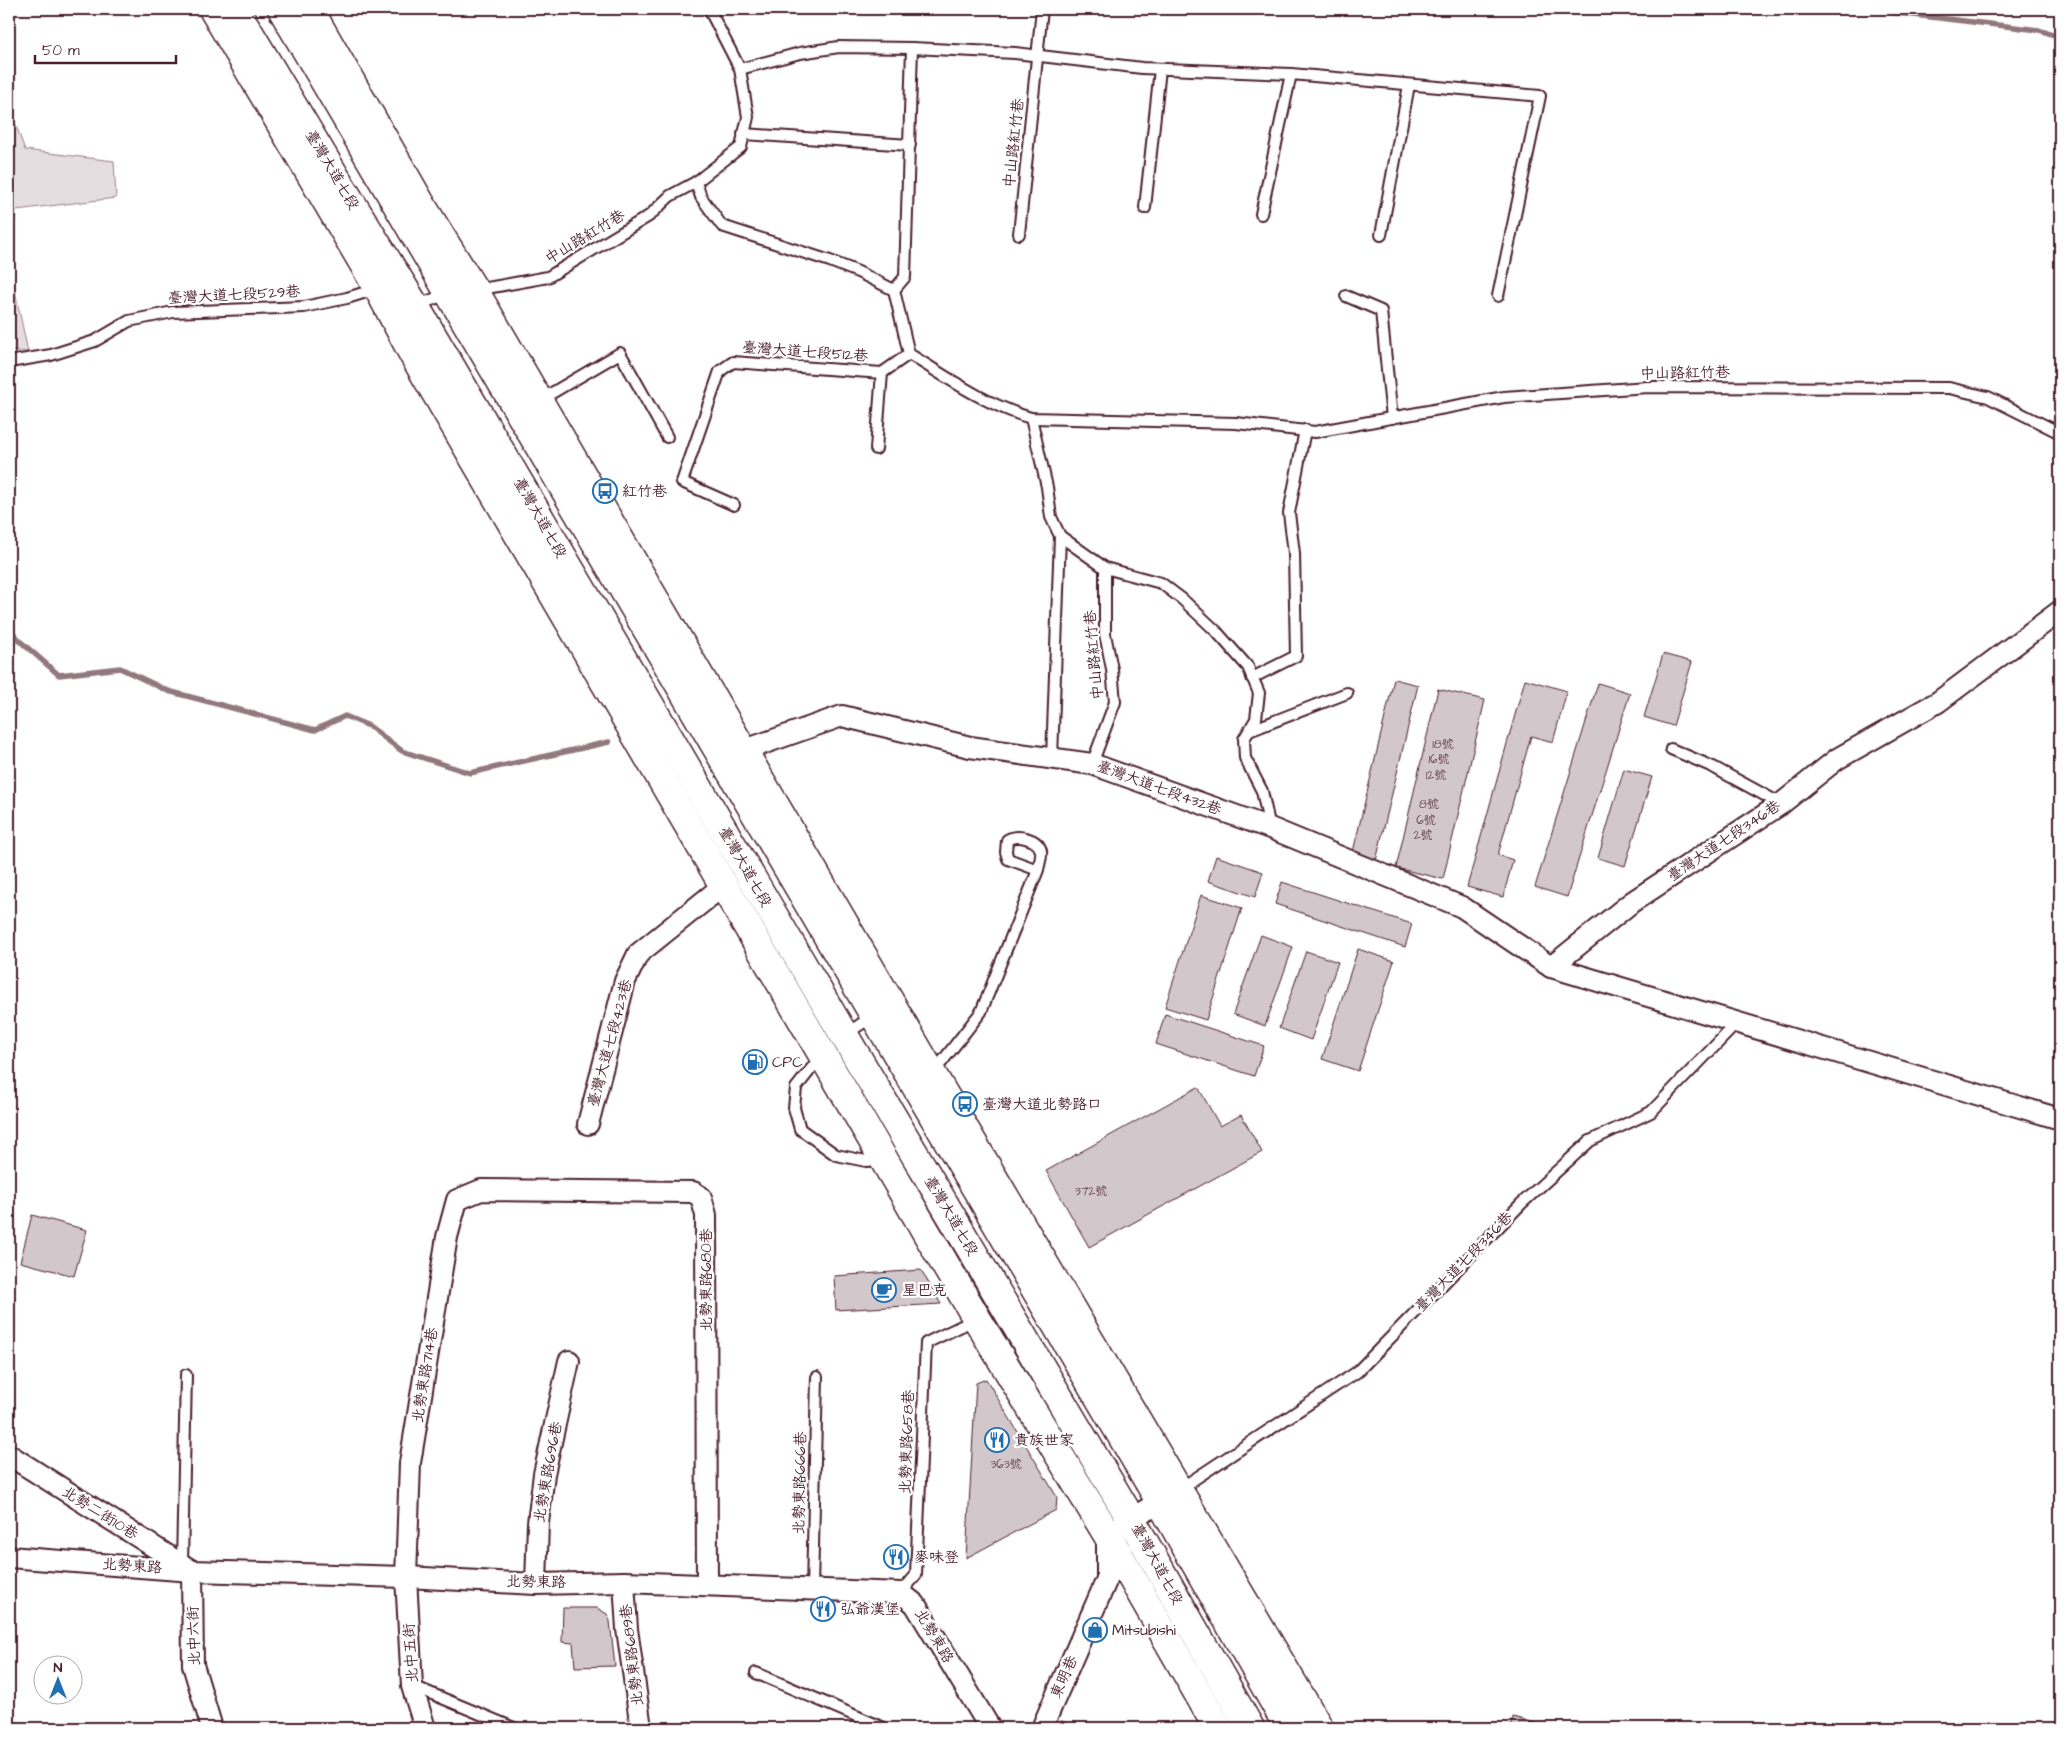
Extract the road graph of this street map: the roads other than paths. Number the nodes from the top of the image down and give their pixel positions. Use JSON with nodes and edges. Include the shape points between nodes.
{"nodes":[{"id":1,"x":214,"y":9,"type":"edge"},
{"id":2,"x":235,"y":9,"type":"edge"},
{"id":3,"x":282,"y":9,"type":"edge"},
{"id":4,"x":309,"y":9,"type":"edge"},
{"id":5,"x":709,"y":9,"type":"edge"},
{"id":6,"x":1042,"y":9,"type":"edge"},
{"id":7,"x":912,"y":48,"type":"junction"},
{"id":8,"x":1038,"y":56,"type":"junction"},
{"id":9,"x":1160,"y":68,"type":"junction"},
{"id":10,"x":740,"y":69,"type":"junction"},
{"id":11,"x":1291,"y":74,"type":"junction"},
{"id":12,"x":1409,"y":84,"type":"junction"},
{"id":13,"x":744,"y":134,"type":"junction"},
{"id":14,"x":910,"y":145,"type":"junction"},
{"id":15,"x":696,"y":182,"type":"junction"},
{"id":16,"x":1145,"y":208,"type":"dead end"},
{"id":17,"x":1261,"y":214,"type":"dead end"},
{"id":18,"x":1019,"y":234,"type":"dead end"},
{"id":19,"x":1381,"y":235,"type":"dead end"},
{"id":20,"x":378,"y":288,"type":"junction"},
{"id":21,"x":894,"y":290,"type":"junction"},
{"id":22,"x":461,"y":292,"type":"junction"},
{"id":23,"x":1346,"y":296,"type":"dead end"},
{"id":24,"x":1498,"y":296,"type":"dead end"},
{"id":25,"x":403,"y":310,"type":"junction"},
{"id":26,"x":909,"y":354,"type":"junction"},
{"id":27,"x":9,"y":362,"type":"edge"},
{"id":28,"x":882,"y":372,"type":"junction"},
{"id":29,"x":538,"y":400,"type":"junction"},
{"id":30,"x":1031,"y":418,"type":"junction"},
{"id":31,"x":1392,"y":418,"type":"junction"},
{"id":32,"x":1305,"y":430,"type":"junction"},
{"id":33,"x":2060,"y":433,"type":"edge"},
{"id":34,"x":667,"y":437,"type":"dead end"},
{"id":35,"x":876,"y":449,"type":"dead end"},
{"id":36,"x":734,"y":505,"type":"dead end"},
{"id":37,"x":1060,"y":536,"type":"junction"},
{"id":38,"x":1105,"y":568,"type":"junction"},
{"id":39,"x":2060,"y":611,"type":"edge"},
{"id":40,"x":1252,"y":678,"type":"junction"},
{"id":41,"x":1347,"y":692,"type":"dead end"},
{"id":42,"x":1249,"y":731,"type":"junction"},
{"id":43,"x":1671,"y":749,"type":"dead end"},
{"id":44,"x":742,"y":751,"type":"junction"},
{"id":45,"x":1052,"y":758,"type":"junction"},
{"id":46,"x":1092,"y":764,"type":"junction"},
{"id":47,"x":1781,"y":804,"type":"junction"},
{"id":48,"x":1270,"y":828,"type":"junction"},
{"id":49,"x":1038,"y":870,"type":"dead end"},
{"id":50,"x":724,"y":885,"type":"junction"},
{"id":51,"x":1551,"y":967,"type":"junction"},
{"id":52,"x":883,"y":1010,"type":"junction"},
{"id":53,"x":1739,"y":1021,"type":"junction"},
{"id":54,"x":834,"y":1044,"type":"junction"},
{"id":55,"x":932,"y":1074,"type":"junction"},
{"id":56,"x":2060,"y":1119,"type":"edge"},
{"id":57,"x":588,"y":1124,"type":"dead end"},
{"id":58,"x":898,"y":1154,"type":"junction"},
{"id":59,"x":480,"y":1190,"type":"joint"},
{"id":60,"x":977,"y":1319,"type":"junction"},
{"id":61,"x":569,"y":1361,"type":"dead end"},
{"id":62,"x":186,"y":1375,"type":"dead end"},
{"id":63,"x":817,"y":1377,"type":"dead end"},
{"id":64,"x":9,"y":1454,"type":"edge"},
{"id":65,"x":1169,"y":1495,"type":"junction"},
{"id":66,"x":1131,"y":1519,"type":"junction"},
{"id":67,"x":1107,"y":1534,"type":"junction"},
{"id":68,"x":9,"y":1557,"type":"edge"},
{"id":69,"x":187,"y":1567,"type":"junction"},
{"id":70,"x":406,"y":1577,"type":"junction"},
{"id":71,"x":624,"y":1582,"type":"junction"},
{"id":72,"x":536,"y":1584,"type":"junction"},
{"id":73,"x":707,"y":1585,"type":"junction"},
{"id":74,"x":812,"y":1589,"type":"junction"},
{"id":75,"x":901,"y":1593,"type":"junction"},
{"id":76,"x":756,"y":1673,"type":"dead end"},
{"id":77,"x":412,"y":1686,"type":"junction"},
{"id":78,"x":212,"y":1728,"type":"edge"},
{"id":79,"x":425,"y":1728,"type":"edge"},
{"id":80,"x":514,"y":1728,"type":"edge"},
{"id":81,"x":642,"y":1728,"type":"edge"},
{"id":82,"x":884,"y":1728,"type":"edge"},
{"id":83,"x":990,"y":1728,"type":"edge"},
{"id":84,"x":1042,"y":1728,"type":"edge"},
{"id":85,"x":1218,"y":1728,"type":"edge"},
{"id":86,"x":1250,"y":1728,"type":"edge"},
{"id":87,"x":1290,"y":1728,"type":"edge"},
{"id":88,"x":1320,"y":1728,"type":"edge"}],
"edges":[{"from":1,"to":20,"type":"main road","name":"臺灣大道七段"},
{"from":2,"to":25,"type":"main road","name":"臺灣大道七段","via":[[336,178]]},
{"from":3,"to":22,"type":"main road"},
{"from":4,"to":22,"type":"main road","via":[[425,211]]},
{"from":5,"to":10,"type":"lane","name":"中山路紅竹巷"},
{"from":6,"to":8,"type":"lane","name":"中山路紅竹巷"},
{"from":7,"to":8,"type":"lane"},
{"from":7,"to":10,"type":"lane","via":[[839,47]]},
{"from":7,"to":14,"type":"lane"},
{"from":8,"to":9,"type":"lane"},
{"from":8,"to":18,"type":"lane","name":"中山路紅竹巷"},
{"from":9,"to":11,"type":"lane"},
{"from":9,"to":16,"type":"lane"},
{"from":10,"to":13,"type":"lane","name":"中山路紅竹巷","via":[[748,118]]},
{"from":11,"to":12,"type":"lane"},
{"from":11,"to":17,"type":"lane"},
{"from":12,"to":19,"type":"lane"},
{"from":12,"to":24,"type":"lane","via":[[1540,96]]},
{"from":13,"to":14,"type":"lane"},
{"from":13,"to":15,"type":"lane","name":"中山路紅竹巷","via":[[741,147]]},
{"from":14,"to":21,"type":"lane","via":[[906,277]]},
{"from":15,"to":21,"type":"lane","via":[[701,197],[722,226],[830,261]]},
{"from":15,"to":22,"type":"lane","name":"中山路紅竹巷","via":[[670,196],[649,216],[548,276]]},
{"from":20,"to":25,"type":"main road","name":"臺灣大道七段"},
{"from":20,"to":27,"type":"lane","name":"臺灣大道七段529巷","via":[[304,307],[173,312],[129,321],[94,341],[60,352]]},
{"from":21,"to":26,"type":"lane"},
{"from":22,"to":25,"type":"lane","name":"中山路紅竹巷"},
{"from":22,"to":29,"type":"main road"},
{"from":22,"to":52,"type":"main road"},
{"from":23,"to":31,"type":"lane","via":[[1381,311]]},
{"from":25,"to":50,"type":"main road","name":"臺灣大道七段","via":[[413,354]]},
{"from":25,"to":54,"type":"main road","name":"臺灣大道七段"},
{"from":26,"to":28,"type":"lane","name":"臺灣大道七段512巷"},
{"from":26,"to":30,"type":"lane","name":"中山路紅竹巷","via":[[984,399]]},
{"from":28,"to":35,"type":"lane"},
{"from":28,"to":36,"type":"lane","name":"臺灣大道七段512巷","via":[[732,362],[720,371],[682,482]]},
{"from":29,"to":34,"type":"lane","via":[[620,353]]},
{"from":29,"to":44,"type":"main road"},
{"from":30,"to":32,"type":"lane","name":"中山路紅竹巷","via":[[1236,423]]},
{"from":30,"to":37,"type":"lane","via":[[1051,517]]},
{"from":31,"to":32,"type":"lane","name":"中山路紅竹巷","via":[[1315,432]]},
{"from":31,"to":33,"type":"lane","name":"中山路紅竹巷","via":[[1504,397],[1648,387],[1949,388],[1988,397]]},
{"from":32,"to":40,"type":"lane","via":[[1289,513],[1294,553],[1296,656]]},
{"from":37,"to":38,"type":"lane"},
{"from":37,"to":45,"type":"lane"},
{"from":38,"to":40,"type":"lane","via":[[1161,583],[1216,631],[1248,667]]},
{"from":38,"to":46,"type":"lane","name":"中山路紅竹巷","via":[[1105,634],[1115,702]]},
{"from":39,"to":47,"type":"street","name":"臺灣大道七段346巷","via":[[1938,702],[1837,759]]},
{"from":40,"to":42,"type":"lane","via":[[1259,693],[1256,719]]},
{"from":41,"to":42,"type":"lane"},
{"from":42,"to":48,"type":"lane","via":[[1244,739],[1245,758],[1262,791]]},
{"from":43,"to":47,"type":"lane","via":[[1713,767]]},
{"from":44,"to":45,"type":"street","name":"臺灣大道七段432巷","via":[[842,716],[970,747]]},
{"from":44,"to":52,"type":"main road"},
{"from":45,"to":46,"type":"street","name":"臺灣大道七段432巷"},
{"from":46,"to":48,"type":"street","name":"臺灣大道七段432巷"},
{"from":47,"to":51,"type":"street","name":"臺灣大道七段346巷","via":[[1632,902]]},
{"from":48,"to":51,"type":"street","name":"臺灣大道七段432巷","via":[[1462,907]]},
{"from":49,"to":55,"type":"lane","via":[[980,1012]]},
{"from":50,"to":54,"type":"main road","name":"臺灣大道七段"},
{"from":50,"to":57,"type":"street","name":"臺灣大道七段423巷","via":[[638,954],[625,981]]},
{"from":51,"to":53,"type":"street"},
{"from":52,"to":54,"type":"lane"},
{"from":52,"to":55,"type":"main road"},
{"from":52,"to":65,"type":"main road"},
{"from":53,"to":56,"type":"street"},
{"from":53,"to":65,"type":"lane","name":"臺灣大道七段346巷","via":[[1651,1112],[1590,1141],[1522,1203],[1357,1372]]},
{"from":54,"to":58,"type":"main road","name":"臺灣大道七段"},
{"from":54,"to":58,"type":"lane","via":[[796,1088],[794,1108],[800,1129],[836,1155],[866,1162]]},
{"from":55,"to":65,"type":"main road"},
{"from":58,"to":60,"type":"main road","name":"臺灣大道七段"},
{"from":58,"to":66,"type":"main road","name":"臺灣大道七段"},
{"from":59,"to":70,"type":"street","name":"北勢東路714巷","via":[[457,1200],[447,1237],[410,1463]]},
{"from":59,"to":73,"type":"street","name":"北勢東路680巷","via":[[693,1192],[701,1197],[706,1215]]},
{"from":60,"to":67,"type":"main road","name":"臺灣大道七段"},
{"from":60,"to":75,"type":"lane","name":"北勢東路658巷","via":[[926,1343],[916,1575]]},
{"from":61,"to":72,"type":"street","name":"北勢東路696巷","via":[[544,1474]]},
{"from":62,"to":69,"type":"lane"},
{"from":63,"to":74,"type":"lane","name":"北勢東路666巷"},
{"from":64,"to":69,"type":"street","name":"北勢二街10巷"},
{"from":65,"to":66,"type":"street"},
{"from":65,"to":87,"type":"main road"},
{"from":65,"to":88,"type":"main road"},
{"from":66,"to":67,"type":"street"},
{"from":66,"to":86,"type":"main road","name":"臺灣大道七段"},
{"from":67,"to":84,"type":"street","name":"東明巷","via":[[1107,1579]]},
{"from":67,"to":85,"type":"main road","name":"臺灣大道七段"},
{"from":68,"to":69,"type":"street","name":"北勢東路"},
{"from":69,"to":70,"type":"street","name":"北勢東路"},
{"from":69,"to":78,"type":"street","name":"北中六街","via":[[193,1665]]},
{"from":70,"to":72,"type":"street","name":"北勢東路"},
{"from":70,"to":77,"type":"street","name":"北中五街"},
{"from":71,"to":72,"type":"street","name":"北勢東路"},
{"from":71,"to":73,"type":"street","name":"北勢東路"},
{"from":71,"to":81,"type":"street","name":"北勢東路689巷","via":[[627,1629]]},
{"from":73,"to":74,"type":"street","name":"北勢東路"},
{"from":74,"to":75,"type":"street","name":"北勢東路"},
{"from":75,"to":83,"type":"street","name":"北勢東路","via":[[915,1604]]},
{"from":76,"to":82,"type":"lane"},
{"from":77,"to":79,"type":"street","name":"北中五街"},
{"from":77,"to":80,"type":"lane"}]}
